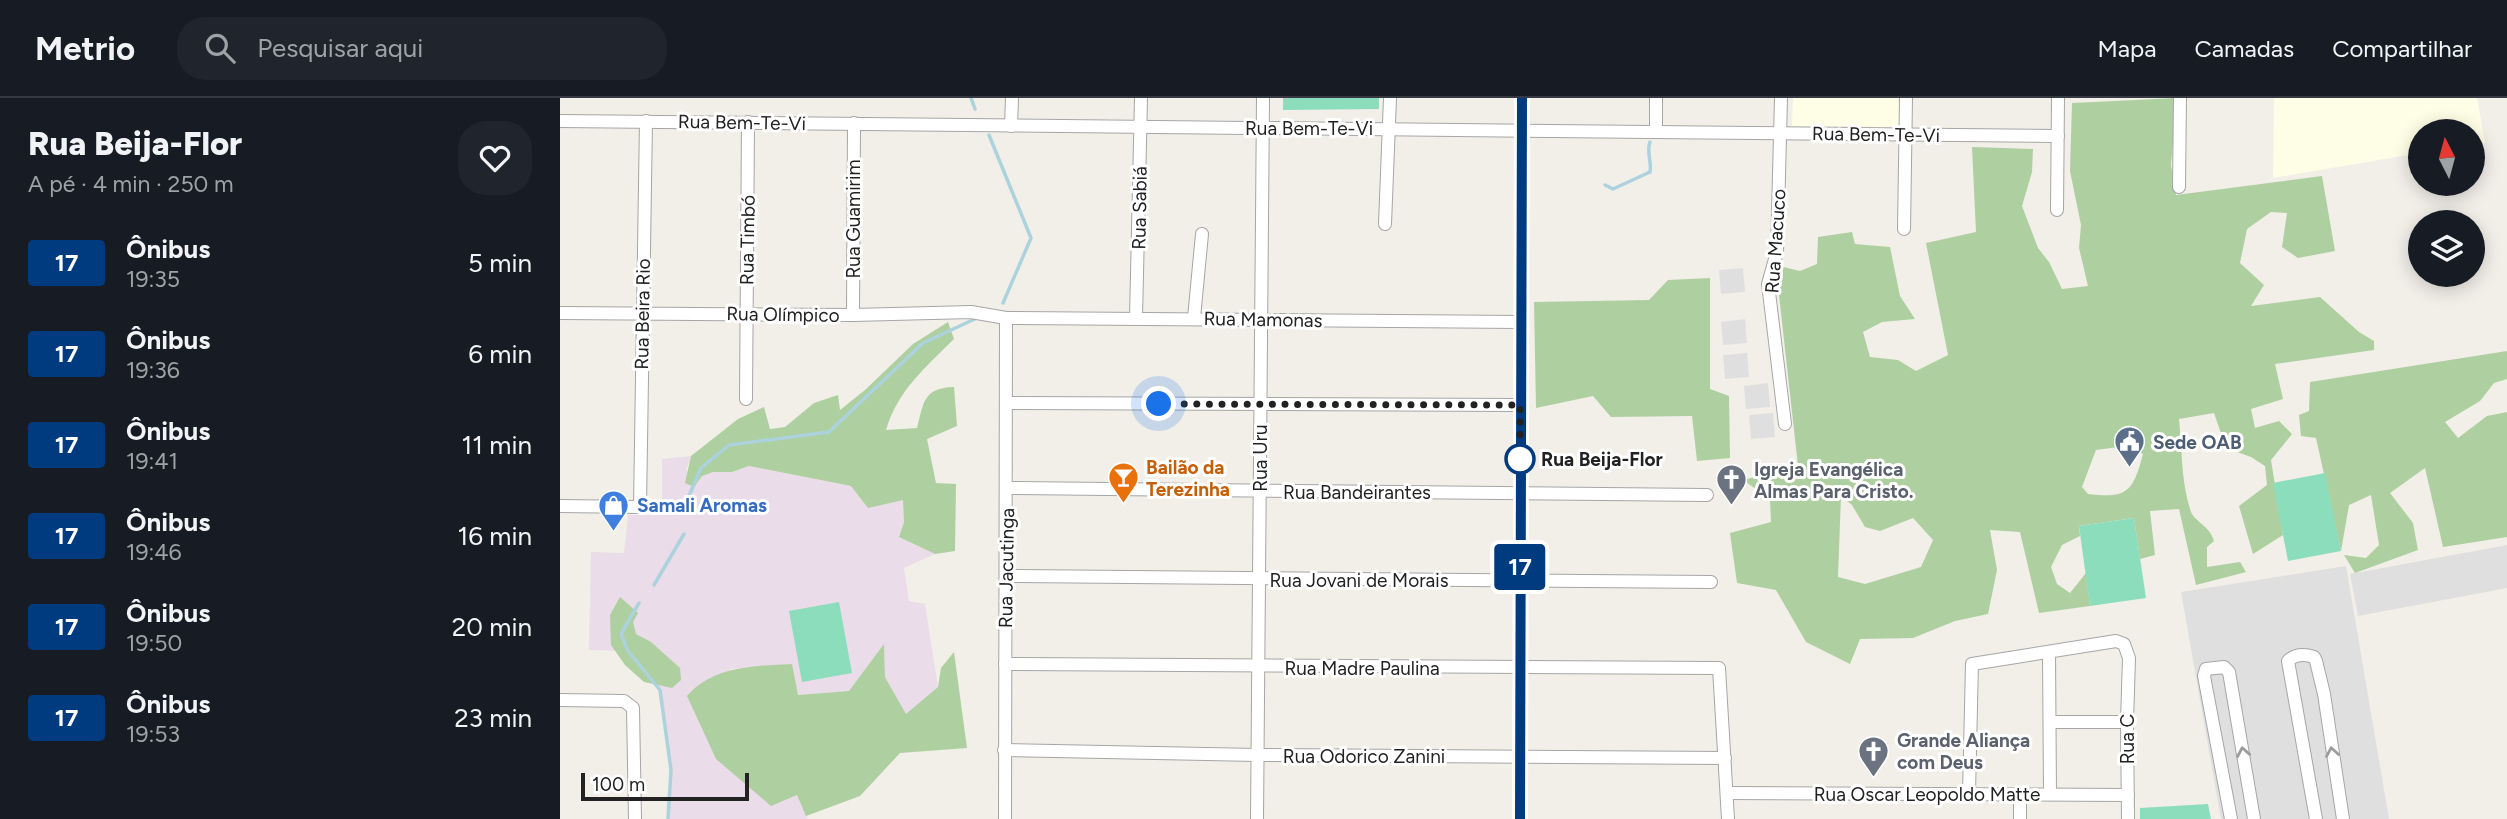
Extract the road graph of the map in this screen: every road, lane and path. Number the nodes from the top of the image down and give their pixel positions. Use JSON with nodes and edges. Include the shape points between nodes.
{"nodes":[{"id":1,"x":1012,"y":98,"type":"edge"},
{"id":2,"x":1141,"y":98,"type":"edge"},
{"id":3,"x":1263,"y":98,"type":"edge"},
{"id":4,"x":1390,"y":98,"type":"edge"},
{"id":5,"x":1522,"y":98,"type":"edge"},
{"id":6,"x":1656,"y":98,"type":"edge"},
{"id":7,"x":1781,"y":98,"type":"edge"},
{"id":8,"x":1906,"y":98,"type":"edge"},
{"id":9,"x":2058,"y":98,"type":"edge"},
{"id":10,"x":2180,"y":98,"type":"edge"},
{"id":11,"x":560,"y":121,"type":"edge"},
{"id":12,"x":646,"y":121,"type":"junction"},
{"id":13,"x":748,"y":122,"type":"junction"},
{"id":14,"x":854,"y":123,"type":"junction"},
{"id":15,"x":1011,"y":125,"type":"junction"},
{"id":16,"x":1141,"y":126,"type":"junction"},
{"id":17,"x":1263,"y":128,"type":"junction"},
{"id":18,"x":1390,"y":128,"type":"junction"},
{"id":19,"x":1521,"y":130,"type":"junction"},
{"id":20,"x":1656,"y":131,"type":"junction"},
{"id":21,"x":1781,"y":132,"type":"junction"},
{"id":22,"x":1905,"y":135,"type":"junction"},
{"id":23,"x":2058,"y":136,"type":"junction"},
{"id":24,"x":2179,"y":187,"type":"dead end"},
{"id":25,"x":2057,"y":209,"type":"dead end"},
{"id":26,"x":1385,"y":224,"type":"dead end"},
{"id":27,"x":1904,"y":229,"type":"dead end"},
{"id":28,"x":1202,"y":234,"type":"dead end"},
{"id":29,"x":560,"y":313,"type":"edge"},
{"id":30,"x":642,"y":313,"type":"junction"},
{"id":31,"x":746,"y":313,"type":"junction"},
{"id":32,"x":853,"y":315,"type":"junction"},
{"id":33,"x":1006,"y":318,"type":"junction"},
{"id":34,"x":1136,"y":318,"type":"junction"},
{"id":35,"x":1194,"y":318,"type":"junction"},
{"id":36,"x":1260,"y":319,"type":"junction"},
{"id":37,"x":1520,"y":322,"type":"junction"},
{"id":38,"x":746,"y":399,"type":"dead end"},
{"id":39,"x":1007,"y":403,"type":"junction"},
{"id":40,"x":1260,"y":405,"type":"junction"},
{"id":41,"x":1520,"y":405,"type":"junction"},
{"id":42,"x":1785,"y":424,"type":"dead end"},
{"id":43,"x":1007,"y":488,"type":"junction"},
{"id":44,"x":1260,"y":492,"type":"junction"},
{"id":45,"x":1520,"y":493,"type":"junction"},
{"id":46,"x":1707,"y":495,"type":"dead end"},
{"id":47,"x":560,"y":506,"type":"edge"},
{"id":48,"x":1007,"y":576,"type":"junction"},
{"id":49,"x":1520,"y":579,"type":"junction"},
{"id":50,"x":1258,"y":580,"type":"junction"},
{"id":51,"x":1711,"y":582,"type":"dead end"},
{"id":52,"x":2049,"y":653,"type":"junction"},
{"id":53,"x":1004,"y":664,"type":"junction"},
{"id":54,"x":1258,"y":667,"type":"junction"},
{"id":55,"x":1520,"y":668,"type":"junction"},
{"id":56,"x":560,"y":700,"type":"edge"},
{"id":57,"x":2051,"y":722,"type":"junction"},
{"id":58,"x":2127,"y":722,"type":"junction"},
{"id":59,"x":1004,"y":750,"type":"junction"},
{"id":60,"x":1257,"y":755,"type":"junction"},
{"id":61,"x":1520,"y":757,"type":"junction"},
{"id":62,"x":1725,"y":758,"type":"junction"},
{"id":63,"x":1727,"y":793,"type":"junction"},
{"id":64,"x":1969,"y":793,"type":"junction"},
{"id":65,"x":2020,"y":794,"type":"junction"},
{"id":66,"x":2050,"y":794,"type":"junction"},
{"id":67,"x":2128,"y":795,"type":"junction"},
{"id":68,"x":635,"y":819,"type":"edge"},
{"id":69,"x":1005,"y":819,"type":"edge"},
{"id":70,"x":1257,"y":819,"type":"edge"},
{"id":71,"x":1520,"y":819,"type":"edge"},
{"id":72,"x":1728,"y":819,"type":"edge"},
{"id":73,"x":2020,"y":819,"type":"edge"},
{"id":74,"x":2128,"y":819,"type":"edge"},
{"id":75,"x":2231,"y":819,"type":"edge"},
{"id":76,"x":2255,"y":819,"type":"edge"},
{"id":77,"x":2316,"y":819,"type":"edge"},
{"id":78,"x":2343,"y":819,"type":"edge"}],
"edges":[{"from":1,"to":15,"type":"street"},
{"from":2,"to":16,"type":"street","name":"Rua Sabiá"},
{"from":3,"to":17,"type":"street","name":"Rua Uru"},
{"from":4,"to":18,"type":"street"},
{"from":5,"to":19,"type":"street"},
{"from":6,"to":20,"type":"street"},
{"from":7,"to":21,"type":"street","name":"Rua Macuco"},
{"from":8,"to":22,"type":"street"},
{"from":9,"to":23,"type":"street"},
{"from":10,"to":24,"type":"street"},
{"from":11,"to":12,"type":"street","name":"Rua Bem-Te-Vi"},
{"from":12,"to":13,"type":"street","name":"Rua Bem-Te-Vi"},
{"from":12,"to":30,"type":"street","name":"Rua Beira Rio"},
{"from":13,"to":14,"type":"street","name":"Rua Bem-Te-Vi"},
{"from":13,"to":31,"type":"street","name":"Rua Timbó"},
{"from":14,"to":15,"type":"street","name":"Rua Bem-Te-Vi"},
{"from":14,"to":32,"type":"street","name":"Rua Guamirim"},
{"from":15,"to":16,"type":"street","name":"Rua Bem-Te-Vi"},
{"from":16,"to":17,"type":"street","name":"Rua Bem-Te-Vi"},
{"from":16,"to":34,"type":"street","name":"Rua Sabiá"},
{"from":17,"to":18,"type":"street","name":"Rua Bem-Te-Vi"},
{"from":17,"to":36,"type":"street","name":"Rua Uru"},
{"from":18,"to":19,"type":"street","name":"Rua Bem-Te-Vi"},
{"from":18,"to":26,"type":"street"},
{"from":19,"to":20,"type":"street","name":"Rua Bem-Te-Vi"},
{"from":19,"to":37,"type":"street"},
{"from":20,"to":21,"type":"street","name":"Rua Bem-Te-Vi"},
{"from":21,"to":22,"type":"street","name":"Rua Bem-Te-Vi"},
{"from":21,"to":42,"type":"street","name":"Rua Macuco","via":[[1777,252],[1768,284]]},
{"from":22,"to":23,"type":"street","name":"Rua Bem-Te-Vi"},
{"from":22,"to":27,"type":"street"},
{"from":23,"to":25,"type":"street"},
{"from":28,"to":35,"type":"street"},
{"from":29,"to":30,"type":"street","name":"Rua Olímpico"},
{"from":30,"to":31,"type":"street","name":"Rua Olímpico"},
{"from":30,"to":47,"type":"street","name":"Rua Beira Rio","via":[[640,507]]},
{"from":31,"to":32,"type":"street","name":"Rua Olímpico"},
{"from":31,"to":38,"type":"street","name":"Rua Timbó"},
{"from":32,"to":33,"type":"street","name":"Rua Olímpico","via":[[971,312]]},
{"from":33,"to":34,"type":"street","name":"Rua Mamonas"},
{"from":33,"to":39,"type":"street","name":"Rua Jacutinga"},
{"from":34,"to":35,"type":"street","name":"Rua Mamonas"},
{"from":35,"to":36,"type":"street","name":"Rua Mamonas"},
{"from":36,"to":37,"type":"street","name":"Rua Mamonas"},
{"from":36,"to":40,"type":"street","name":"Rua Uru"},
{"from":37,"to":41,"type":"street"},
{"from":39,"to":40,"type":"street"},
{"from":39,"to":43,"type":"street","name":"Rua Jacutinga"},
{"from":40,"to":41,"type":"street"},
{"from":40,"to":44,"type":"street","name":"Rua Uru"},
{"from":41,"to":45,"type":"street"},
{"from":43,"to":44,"type":"street","name":"Rua Bandeirantes"},
{"from":43,"to":48,"type":"street","name":"Rua Jacutinga"},
{"from":44,"to":45,"type":"street","name":"Rua Bandeirantes"},
{"from":44,"to":50,"type":"street","name":"Rua Uru"},
{"from":45,"to":46,"type":"street","name":"Rua Bandeirantes"},
{"from":45,"to":49,"type":"street"},
{"from":48,"to":50,"type":"street","name":"Rua Jovani de Morais"},
{"from":48,"to":53,"type":"street","name":"Rua Jacutinga"},
{"from":49,"to":50,"type":"street","name":"Rua Jovani de Morais"},
{"from":49,"to":51,"type":"street","name":"Rua Jovani de Morais"},
{"from":49,"to":55,"type":"street"},
{"from":50,"to":54,"type":"street","name":"Rua Uru"},
{"from":52,"to":57,"type":"street"},
{"from":52,"to":58,"type":"street","name":"Rua C","via":[[2116,641],[2124,644],[2129,658]]},
{"from":52,"to":64,"type":"street","via":[[1972,664]]},
{"from":53,"to":54,"type":"street","name":"Rua Madre Paulina"},
{"from":53,"to":59,"type":"street","name":"Rua Jacutinga"},
{"from":54,"to":55,"type":"street","name":"Rua Madre Paulina"},
{"from":54,"to":60,"type":"street","name":"Rua Uru"},
{"from":55,"to":61,"type":"street"},
{"from":55,"to":62,"type":"street","name":"Rua Madre Paulina","via":[[1719,668]]},
{"from":56,"to":68,"type":"street","via":[[624,701],[633,708]]},
{"from":57,"to":58,"type":"street"},
{"from":57,"to":66,"type":"street"},
{"from":58,"to":67,"type":"street","name":"Rua C"},
{"from":59,"to":60,"type":"street","name":"Rua Odorico Zanini"},
{"from":59,"to":69,"type":"street","name":"Rua Jacutinga"},
{"from":60,"to":61,"type":"street","name":"Rua Odorico Zanini"},
{"from":60,"to":70,"type":"street","name":"Rua Uru"},
{"from":61,"to":62,"type":"street","name":"Rua Odorico Zanini"},
{"from":61,"to":71,"type":"street"},
{"from":62,"to":63,"type":"street"},
{"from":63,"to":64,"type":"street","name":"Rua Oscar Leopoldo Matte"},
{"from":63,"to":72,"type":"street"},
{"from":64,"to":65,"type":"street","name":"Rua Oscar Leopoldo Matte"},
{"from":65,"to":66,"type":"street","name":"Rua Oscar Leopoldo Matte"},
{"from":65,"to":73,"type":"street"},
{"from":66,"to":67,"type":"street","name":"Rua Oscar Leopoldo Matte"},
{"from":67,"to":74,"type":"street","name":"Rua C"},
{"from":76,"to":75,"type":"street","one_way":true,"via":[[2229,672],[2224,667],[2206,669],[2204,676]]},
{"from":78,"to":77,"type":"street","one_way":true,"via":[[2316,661],[2307,655],[2293,656],[2288,661]]}]}
